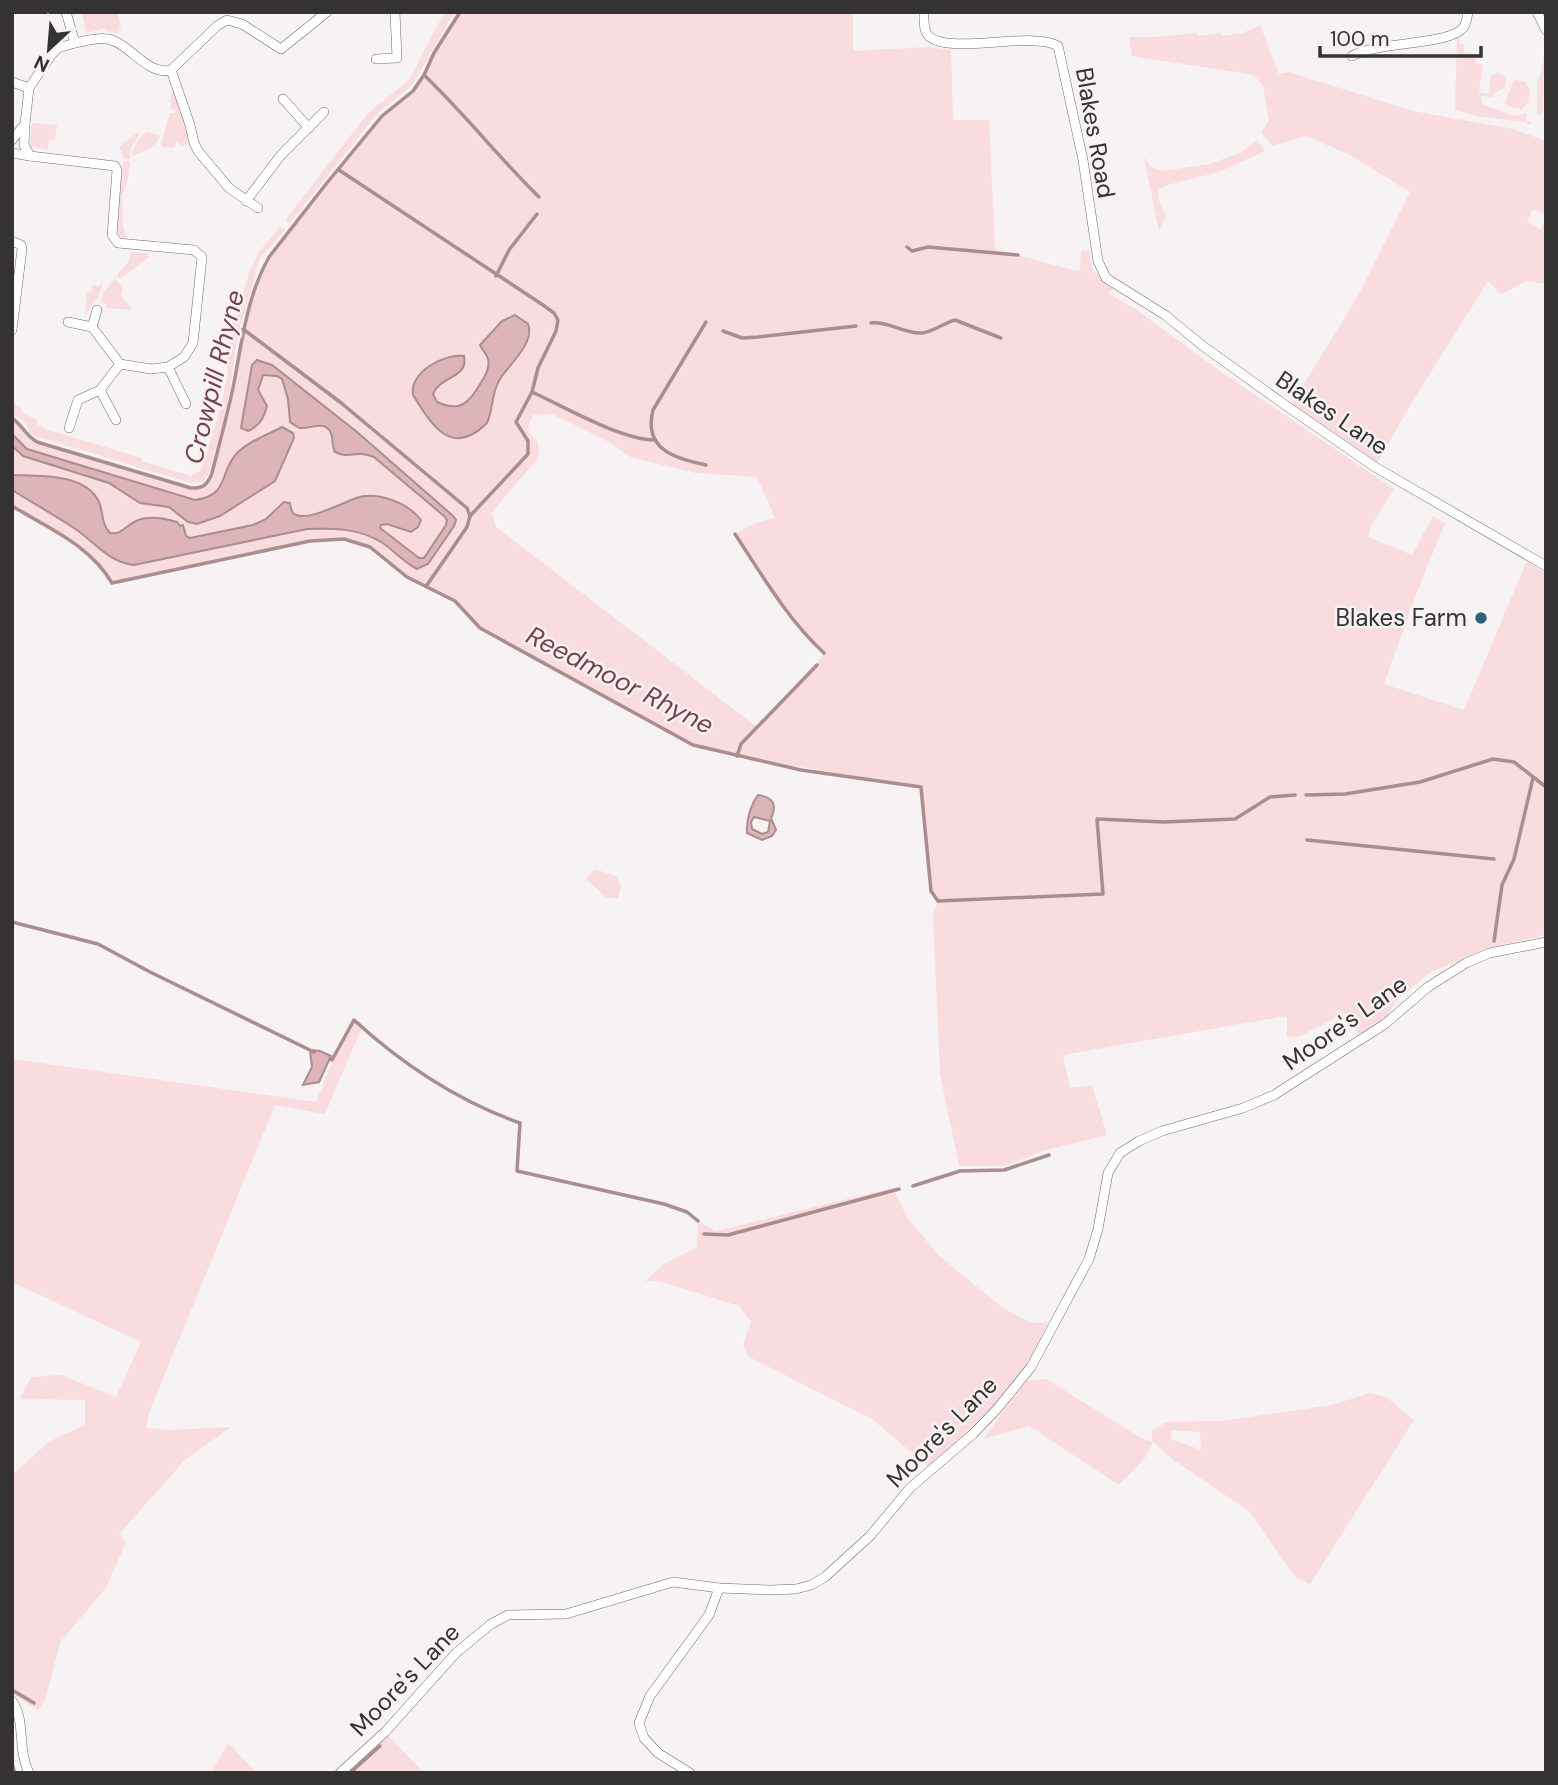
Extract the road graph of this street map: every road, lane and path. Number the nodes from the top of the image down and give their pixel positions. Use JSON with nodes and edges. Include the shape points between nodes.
{"nodes":[{"id":1,"x":66,"y":12,"type":"edge"},
{"id":2,"x":327,"y":12,"type":"edge"},
{"id":3,"x":396,"y":12,"type":"edge"},
{"id":4,"x":924,"y":12,"type":"edge"},
{"id":5,"x":1468,"y":12,"type":"edge"},
{"id":6,"x":1537,"y":12,"type":"edge"},
{"id":7,"x":227,"y":16,"type":"edge"},
{"id":8,"x":1546,"y":30,"type":"edge"},
{"id":9,"x":75,"y":43,"type":"junction"},
{"id":10,"x":1352,"y":56,"type":"dead end"},
{"id":11,"x":376,"y":59,"type":"dead end"},
{"id":12,"x":171,"y":70,"type":"junction"},
{"id":13,"x":12,"y":82,"type":"edge"},
{"id":14,"x":29,"y":88,"type":"junction"},
{"id":15,"x":284,"y":99,"type":"dead end"},
{"id":16,"x":324,"y":112,"type":"dead end"},
{"id":17,"x":25,"y":124,"type":"junction"},
{"id":18,"x":309,"y":128,"type":"junction"},
{"id":19,"x":12,"y":140,"type":"edge"},
{"id":20,"x":12,"y":153,"type":"edge"},
{"id":21,"x":30,"y":156,"type":"junction"},
{"id":22,"x":246,"y":201,"type":"junction"},
{"id":23,"x":258,"y":208,"type":"dead end"},
{"id":24,"x":12,"y":241,"type":"edge"},
{"id":25,"x":1107,"y":278,"type":"joint"},
{"id":26,"x":97,"y":310,"type":"dead end"},
{"id":27,"x":68,"y":322,"type":"dead end"},
{"id":28,"x":92,"y":327,"type":"junction"},
{"id":29,"x":13,"y":334,"type":"edge"},
{"id":30,"x":120,"y":364,"type":"junction"},
{"id":31,"x":168,"y":367,"type":"junction"},
{"id":32,"x":100,"y":390,"type":"junction"},
{"id":33,"x":186,"y":404,"type":"dead end"},
{"id":34,"x":117,"y":420,"type":"dead end"},
{"id":35,"x":69,"y":428,"type":"dead end"},
{"id":36,"x":1546,"y":566,"type":"edge"},
{"id":37,"x":1546,"y":942,"type":"edge"},
{"id":38,"x":719,"y":1588,"type":"junction"},
{"id":39,"x":12,"y":1701,"type":"edge"},
{"id":40,"x":29,"y":1773,"type":"edge"},
{"id":41,"x":340,"y":1773,"type":"edge"},
{"id":42,"x":690,"y":1773,"type":"edge"}],
"edges":[{"from":1,"to":9,"type":"street"},
{"from":2,"to":7,"type":"street","via":[[281,49]]},
{"from":3,"to":11,"type":"street","via":[[401,57]]},
{"from":4,"to":25,"type":"street","name":"Blakes Road","via":[[926,32],[946,43],[1042,40],[1058,46],[1077,125],[1098,261]]},
{"from":5,"to":10,"type":"street","via":[[1460,31],[1417,43],[1365,49]]},
{"from":6,"to":8,"type":"street"},
{"from":7,"to":12,"type":"street"},
{"from":9,"to":12,"type":"street","via":[[108,39],[155,70]]},
{"from":9,"to":14,"type":"street","via":[[58,48]]},
{"from":12,"to":22,"type":"street","via":[[198,151]]},
{"from":13,"to":14,"type":"street"},
{"from":14,"to":17,"type":"street"},
{"from":15,"to":18,"type":"street"},
{"from":16,"to":18,"type":"street"},
{"from":17,"to":19,"type":"street"},
{"from":17,"to":21,"type":"street","via":[[24,145]]},
{"from":18,"to":22,"type":"street","via":[[281,155]]},
{"from":20,"to":21,"type":"street"},
{"from":21,"to":31,"type":"street","via":[[115,166],[113,240],[194,250],[202,257],[193,343],[184,357]]},
{"from":22,"to":23,"type":"street"},
{"from":24,"to":29,"type":"street","via":[[22,249]]},
{"from":25,"to":36,"type":"street","name":"Blakes Lane","via":[[1375,467]]},
{"from":26,"to":28,"type":"street"},
{"from":27,"to":28,"type":"street"},
{"from":28,"to":30,"type":"street"},
{"from":30,"to":31,"type":"street"},
{"from":30,"to":32,"type":"street"},
{"from":31,"to":33,"type":"street"},
{"from":32,"to":34,"type":"street"},
{"from":32,"to":35,"type":"street","via":[[78,400]]},
{"from":37,"to":38,"type":"street","name":"Moore's Lane","via":[[1490,953],[1466,963],[1428,987],[1385,1024],[1274,1095],[1152,1135],[1120,1153],[1108,1173],[1089,1259],[1031,1367],[997,1409],[910,1488],[870,1536],[825,1577],[796,1589]]},
{"from":38,"to":41,"type":"street","name":"Moore's Lane","via":[[673,1582],[566,1614],[499,1619],[456,1653],[385,1732]]},
{"from":38,"to":42,"type":"street","via":[[709,1615],[650,1696],[639,1723],[657,1753]]},
{"from":39,"to":40,"type":"street","via":[[19,1712],[22,1752]]}]}
